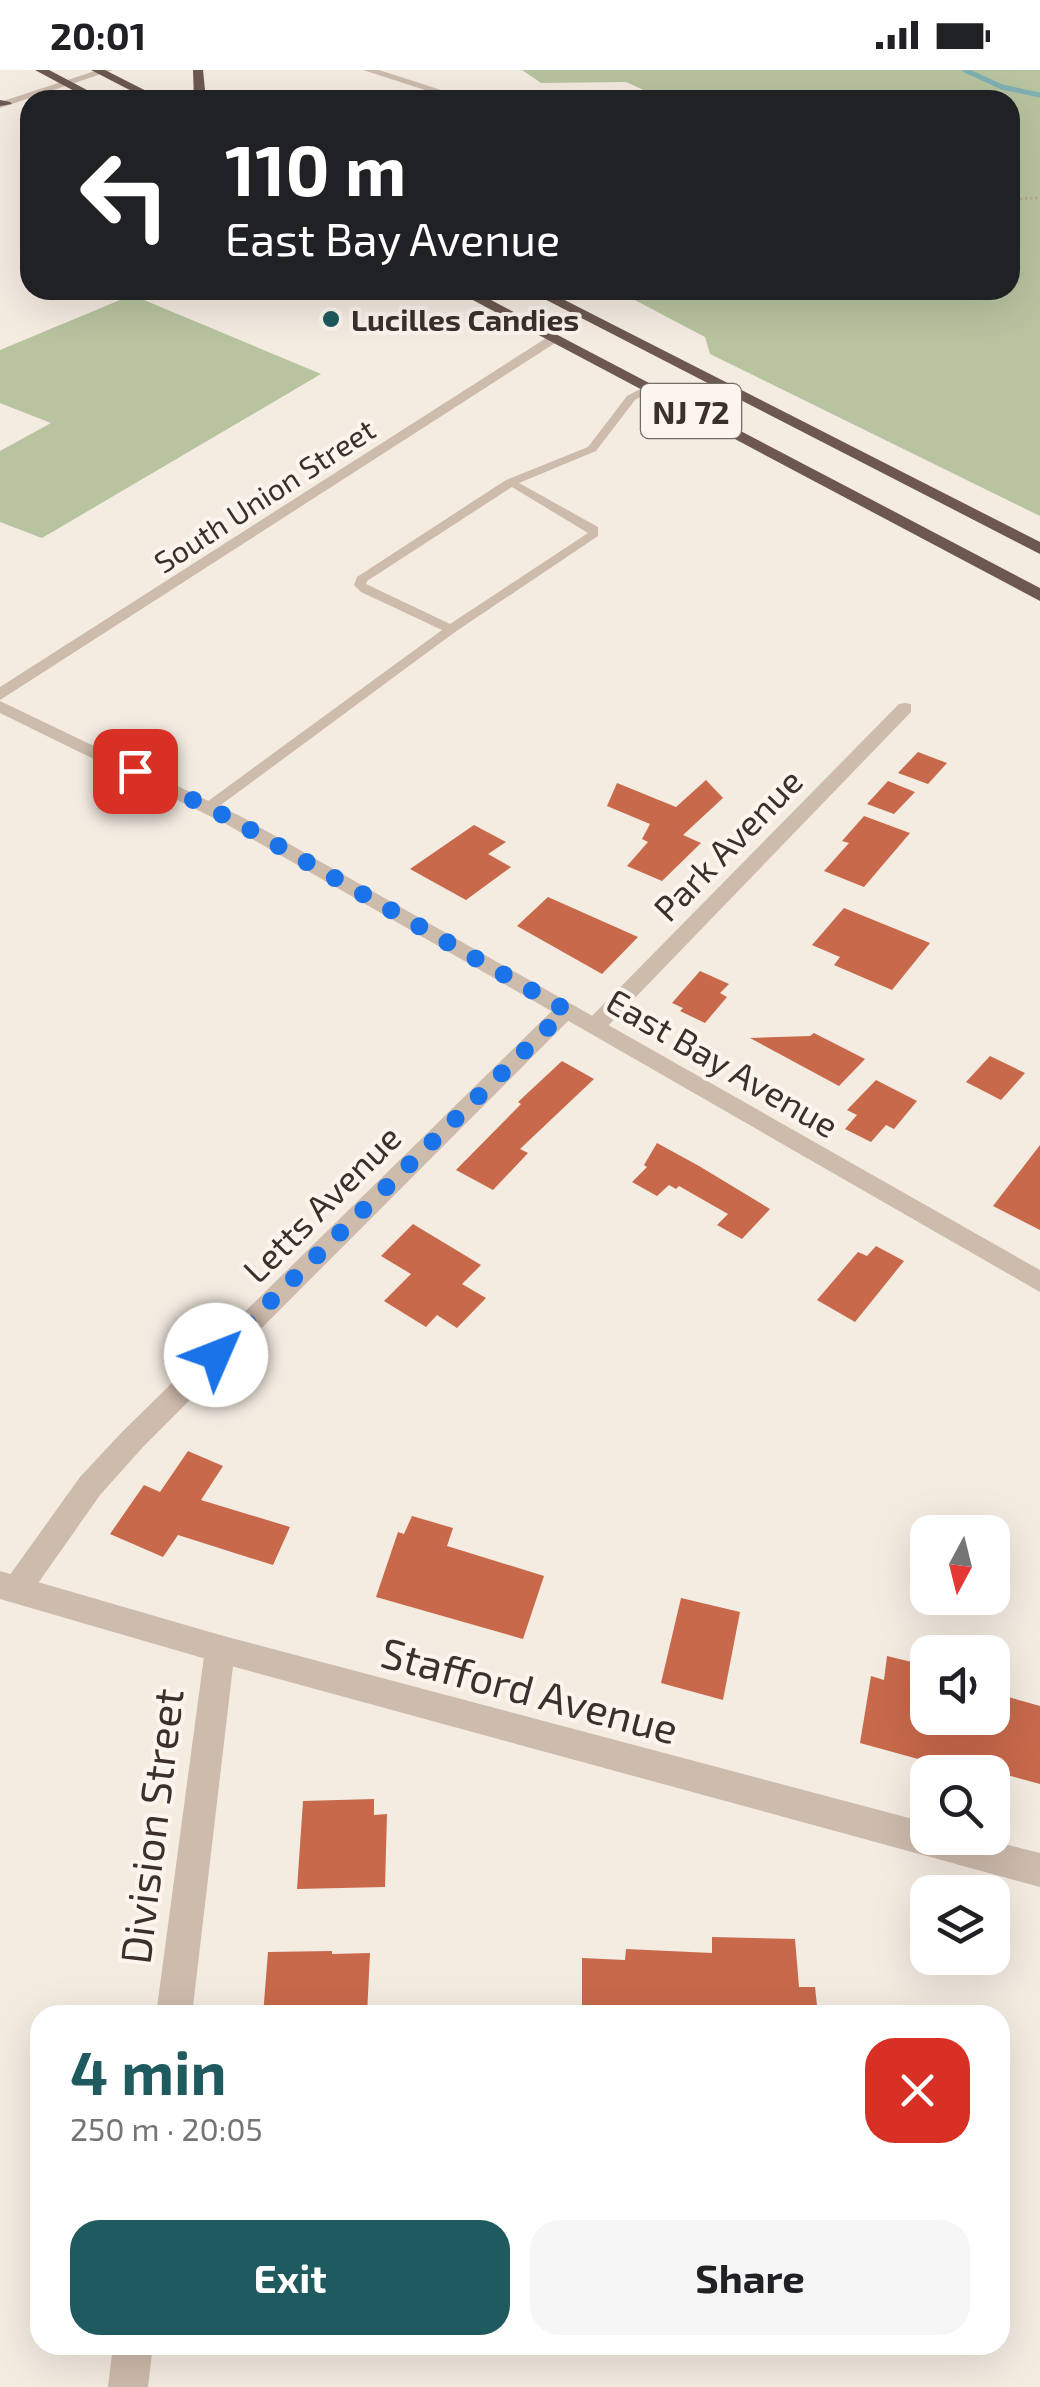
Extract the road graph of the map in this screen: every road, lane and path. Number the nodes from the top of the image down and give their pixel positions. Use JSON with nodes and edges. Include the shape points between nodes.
{"nodes":[{"id":1,"x":40,"y":70,"type":"edge"},
{"id":2,"x":368,"y":70,"type":"edge"},
{"id":3,"x":102,"y":71,"type":"edge"},
{"id":4,"x":67,"y":83,"type":"junction"},
{"id":5,"x":45,"y":90,"type":"edge"},
{"id":6,"x":81,"y":90,"type":"edge"},
{"id":7,"x":139,"y":90,"type":"edge"},
{"id":8,"x":435,"y":90,"type":"edge"},
{"id":9,"x":480,"y":300,"type":"edge"},
{"id":10,"x":554,"y":300,"type":"edge"},
{"id":11,"x":556,"y":338,"type":"junction"},
{"id":12,"x":649,"y":388,"type":"junction"},
{"id":13,"x":510,"y":482,"type":"junction"},
{"id":14,"x":1040,"y":549,"type":"edge"},
{"id":15,"x":1040,"y":595,"type":"edge"},
{"id":16,"x":451,"y":629,"type":"junction"},
{"id":17,"x":0,"y":695,"type":"edge"},
{"id":18,"x":0,"y":706,"type":"edge"},
{"id":19,"x":905,"y":708,"type":"dead end"},
{"id":20,"x":209,"y":807,"type":"junction"},
{"id":21,"x":566,"y":1010,"type":"junction"},
{"id":22,"x":595,"y":1026,"type":"junction"},
{"id":23,"x":1040,"y":1282,"type":"edge"},
{"id":24,"x":9,"y":1587,"type":"edge"},
{"id":25,"x":220,"y":1649,"type":"junction"},
{"id":26,"x":1040,"y":1870,"type":"edge"},
{"id":27,"x":175,"y":2005,"type":"edge"},
{"id":28,"x":132,"y":2355,"type":"edge"},
{"id":29,"x":128,"y":2387,"type":"edge"}],
"edges":[{"from":1,"to":4,"type":"highway"},
{"from":2,"to":8,"type":"street"},
{"from":3,"to":4,"type":"street"},
{"from":3,"to":7,"type":"highway"},
{"from":4,"to":5,"type":"street"},
{"from":4,"to":6,"type":"highway"},
{"from":9,"to":11,"type":"highway","number":"NJ 72"},
{"from":10,"to":14,"type":"highway","number":"NJ 72"},
{"from":11,"to":12,"type":"highway","number":"NJ 72"},
{"from":11,"to":17,"type":"street","name":"South Union Street"},
{"from":12,"to":13,"type":"lane","via":[[631,398],[592,449]]},
{"from":12,"to":15,"type":"highway","number":"NJ 72"},
{"from":13,"to":16,"type":"lane","via":[[594,534]]},
{"from":13,"to":16,"type":"lane","via":[[362,579],[365,590]]},
{"from":16,"to":20,"type":"lane"},
{"from":18,"to":20,"type":"street","name":"East Bay Avenue"},
{"from":19,"to":22,"type":"street","name":"Park Avenue"},
{"from":20,"to":21,"type":"street","name":"East Bay Avenue"},
{"from":21,"to":22,"type":"street","name":"East Bay Avenue"},
{"from":21,"to":24,"type":"street","name":"Letts Avenue","via":[[133,1439]]},
{"from":22,"to":23,"type":"street","name":"East Bay Avenue"},
{"from":24,"to":25,"type":"street","name":"Stafford Avenue"},
{"from":25,"to":26,"type":"street","name":"Stafford Avenue"},
{"from":25,"to":27,"type":"street","name":"Division Street"},
{"from":28,"to":29,"type":"street"}]}
